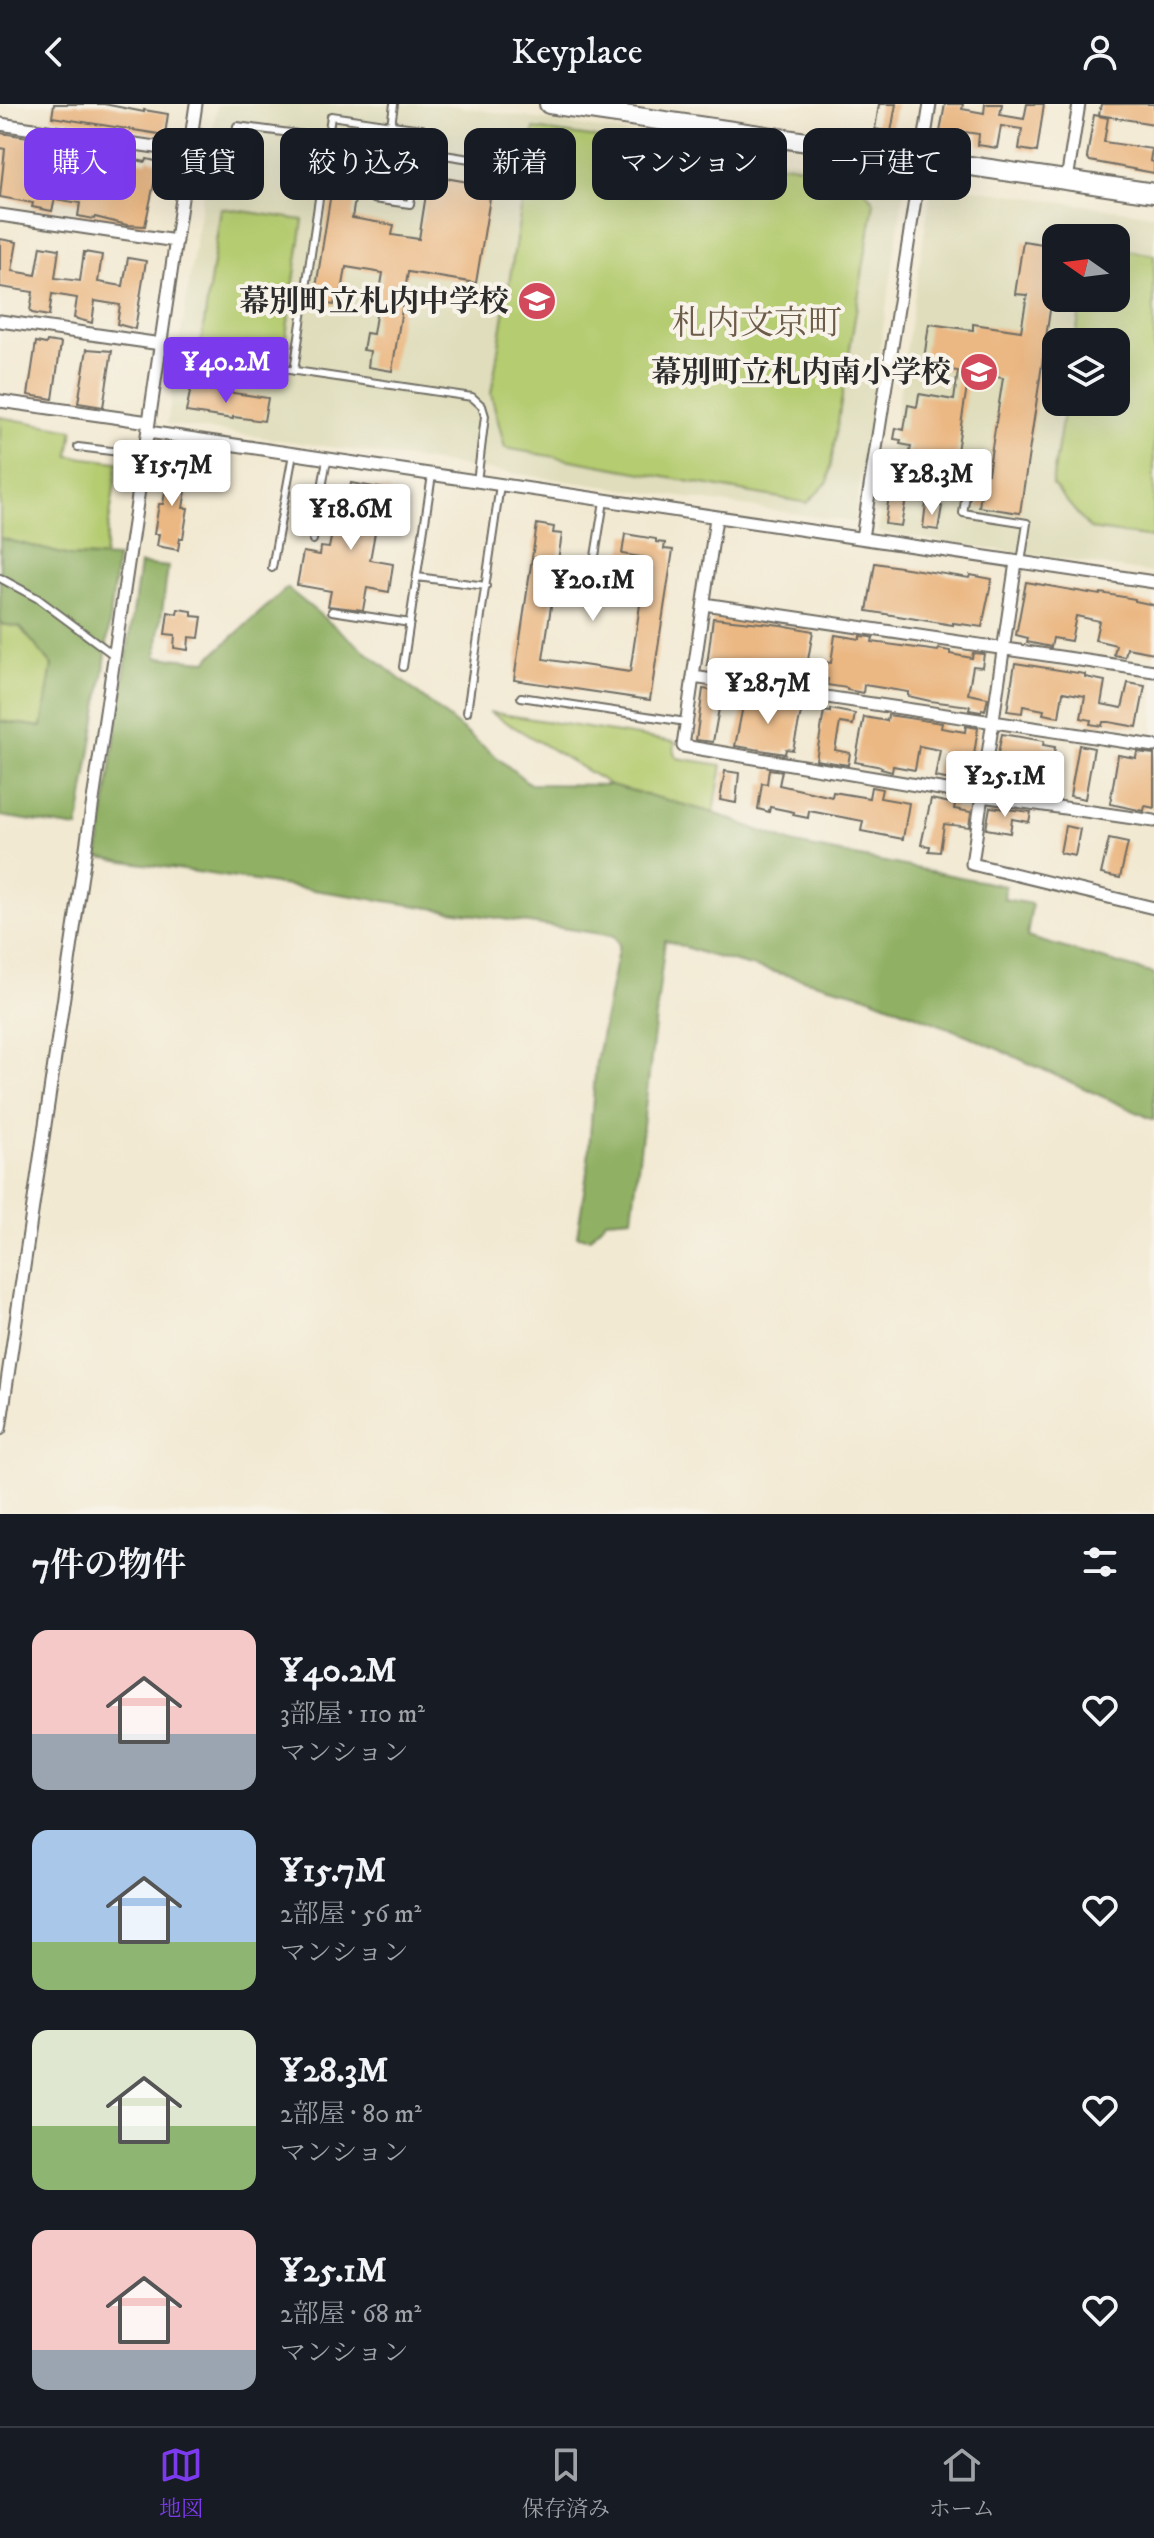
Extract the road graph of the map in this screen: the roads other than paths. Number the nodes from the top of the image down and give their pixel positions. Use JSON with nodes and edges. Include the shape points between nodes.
{"nodes":[{"id":1,"x":196,"y":104,"type":"edge"},
{"id":2,"x":394,"y":104,"type":"edge"},
{"id":3,"x":549,"y":104,"type":"edge"},
{"id":4,"x":930,"y":104,"type":"edge"},
{"id":5,"x":1079,"y":104,"type":"edge"},
{"id":6,"x":0,"y":124,"type":"edge"},
{"id":7,"x":388,"y":124,"type":"junction"},
{"id":8,"x":193,"y":128,"type":"edge"},
{"id":9,"x":329,"y":128,"type":"edge"},
{"id":10,"x":387,"y":128,"type":"edge"},
{"id":11,"x":415,"y":128,"type":"edge"},
{"id":12,"x":926,"y":128,"type":"edge"},
{"id":13,"x":803,"y":142,"type":"edge"},
{"id":14,"x":152,"y":147,"type":"edge"},
{"id":15,"x":971,"y":166,"type":"edge"},
{"id":16,"x":1067,"y":180,"type":"junction"},
{"id":17,"x":1154,"y":193,"type":"edge"},
{"id":18,"x":182,"y":200,"type":"edge"},
{"id":19,"x":319,"y":200,"type":"edge"},
{"id":20,"x":380,"y":200,"type":"edge"},
{"id":21,"x":411,"y":200,"type":"edge"},
{"id":22,"x":915,"y":200,"type":"edge"},
{"id":23,"x":0,"y":215,"type":"edge"},
{"id":24,"x":176,"y":241,"type":"junction"},
{"id":25,"x":0,"y":321,"type":"edge"},
{"id":26,"x":161,"y":348,"type":"junction"},
{"id":27,"x":294,"y":371,"type":"junction"},
{"id":28,"x":0,"y":401,"type":"edge"},
{"id":29,"x":148,"y":427,"type":"junction"},
{"id":30,"x":78,"y":447,"type":"dead end"},
{"id":31,"x":293,"y":454,"type":"junction"},
{"id":32,"x":144,"y":455,"type":"junction"},
{"id":33,"x":327,"y":459,"type":"junction"},
{"id":34,"x":432,"y":475,"type":"junction"},
{"id":35,"x":871,"y":479,"type":"junction"},
{"id":36,"x":477,"y":482,"type":"junction"},
{"id":37,"x":500,"y":485,"type":"junction"},
{"id":38,"x":604,"y":501,"type":"junction"},
{"id":39,"x":716,"y":518,"type":"junction"},
{"id":40,"x":862,"y":538,"type":"junction"},
{"id":41,"x":313,"y":540,"type":"dead end"},
{"id":42,"x":1019,"y":562,"type":"junction"},
{"id":43,"x":272,"y":568,"type":"dead end"},
{"id":44,"x":417,"y":577,"type":"junction"},
{"id":45,"x":0,"y":578,"type":"edge"},
{"id":46,"x":1154,"y":582,"type":"edge"},
{"id":47,"x":486,"y":586,"type":"junction"},
{"id":48,"x":590,"y":587,"type":"dead end"},
{"id":49,"x":704,"y":604,"type":"junction"},
{"id":50,"x":332,"y":611,"type":"dead end"},
{"id":51,"x":410,"y":623,"type":"junction"},
{"id":52,"x":1004,"y":648,"type":"junction"},
{"id":53,"x":115,"y":656,"type":"junction"},
{"id":54,"x":403,"y":667,"type":"dead end"},
{"id":55,"x":1154,"y":671,"type":"edge"},
{"id":56,"x":693,"y":677,"type":"junction"},
{"id":57,"x":521,"y":697,"type":"dead end"},
{"id":58,"x":467,"y":712,"type":"dead end"},
{"id":59,"x":993,"y":721,"type":"junction"},
{"id":60,"x":686,"y":722,"type":"junction"},
{"id":61,"x":1154,"y":746,"type":"edge"},
{"id":62,"x":982,"y":796,"type":"junction"},
{"id":63,"x":1154,"y":821,"type":"edge"},
{"id":64,"x":1154,"y":908,"type":"edge"},
{"id":65,"x":2,"y":1398,"type":"edge"},
{"id":66,"x":0,"y":1429,"type":"edge"}],
"edges":[{"from":1,"to":8,"type":"street"},
{"from":2,"to":7,"type":"lane"},
{"from":3,"to":13,"type":"main road"},
{"from":4,"to":12,"type":"street"},
{"from":5,"to":16,"type":"street"},
{"from":6,"to":14,"type":"street"},
{"from":7,"to":9,"type":"lane","via":[[331,116]]},
{"from":7,"to":10,"type":"lane"},
{"from":7,"to":11,"type":"lane"},
{"from":15,"to":16,"type":"main road"},
{"from":16,"to":17,"type":"main road"},
{"from":18,"to":24,"type":"street"},
{"from":19,"to":27,"type":"lane"},
{"from":20,"to":21,"type":"lane"},
{"from":22,"to":35,"type":"street"},
{"from":23,"to":24,"type":"street"},
{"from":24,"to":26,"type":"street"},
{"from":25,"to":26,"type":"street"},
{"from":26,"to":27,"type":"lane"},
{"from":26,"to":29,"type":"street"},
{"from":27,"to":36,"type":"lane","via":[[472,397],[485,416]]},
{"from":28,"to":29,"type":"street"},
{"from":29,"to":31,"type":"street"},
{"from":29,"to":32,"type":"street"},
{"from":30,"to":32,"type":"lane"},
{"from":31,"to":33,"type":"street"},
{"from":31,"to":43,"type":"lane"},
{"from":32,"to":53,"type":"street"},
{"from":33,"to":34,"type":"street"},
{"from":33,"to":41,"type":"lane"},
{"from":34,"to":36,"type":"street"},
{"from":34,"to":44,"type":"lane"},
{"from":35,"to":40,"type":"street"},
{"from":35,"to":42,"type":"lane","via":[[966,495],[963,513],[1027,523]]},
{"from":36,"to":37,"type":"street"},
{"from":37,"to":38,"type":"street"},
{"from":37,"to":47,"type":"lane"},
{"from":38,"to":39,"type":"street"},
{"from":38,"to":48,"type":"lane"},
{"from":39,"to":40,"type":"street"},
{"from":39,"to":49,"type":"street"},
{"from":40,"to":42,"type":"street"},
{"from":42,"to":46,"type":"street"},
{"from":42,"to":52,"type":"street"},
{"from":44,"to":47,"type":"lane"},
{"from":44,"to":51,"type":"lane"},
{"from":45,"to":53,"type":"lane","via":[[37,598]]},
{"from":47,"to":58,"type":"lane"},
{"from":49,"to":52,"type":"street"},
{"from":49,"to":56,"type":"street"},
{"from":50,"to":51,"type":"lane"},
{"from":51,"to":54,"type":"lane"},
{"from":52,"to":55,"type":"street"},
{"from":52,"to":59,"type":"street"},
{"from":53,"to":65,"type":"street"},
{"from":56,"to":59,"type":"street"},
{"from":56,"to":60,"type":"street"},
{"from":57,"to":60,"type":"lane"},
{"from":59,"to":61,"type":"street"},
{"from":59,"to":62,"type":"street"},
{"from":60,"to":62,"type":"street","via":[[683,746]]},
{"from":62,"to":63,"type":"street"},
{"from":62,"to":64,"type":"street","via":[[972,864]]},
{"from":65,"to":66,"type":"street"}]}
